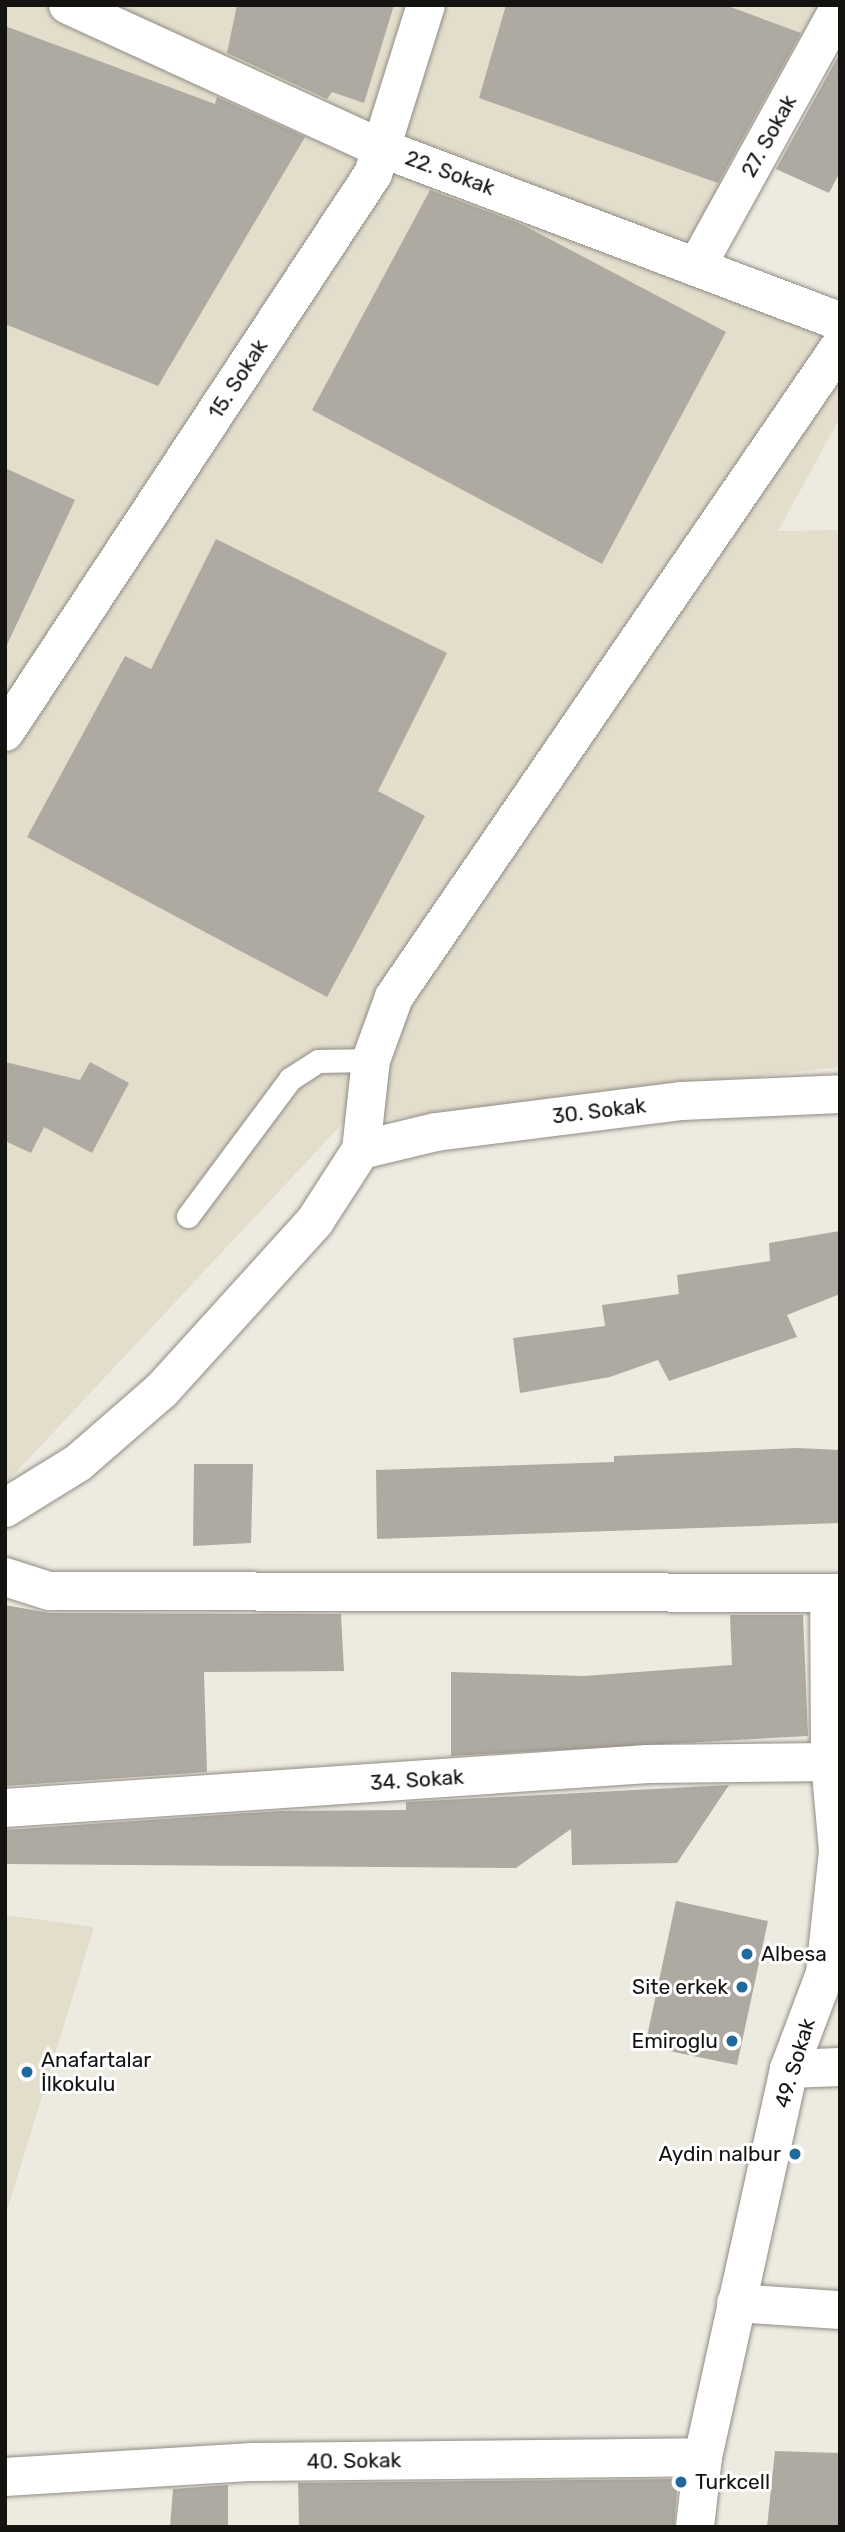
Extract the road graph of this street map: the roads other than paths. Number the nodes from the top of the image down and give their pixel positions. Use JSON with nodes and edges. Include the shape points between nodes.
{"nodes":[{"id":1,"x":68,"y":5,"type":"edge"},
{"id":2,"x":426,"y":5,"type":"edge"},
{"id":3,"x":840,"y":7,"type":"edge"},
{"id":4,"x":381,"y":148,"type":"junction"},
{"id":5,"x":698,"y":264,"type":"junction"},
{"id":6,"x":840,"y":321,"type":"edge"},
{"id":7,"x":840,"y":345,"type":"edge"},
{"id":8,"x":5,"y":732,"type":"edge"},
{"id":9,"x":371,"y":1060,"type":"junction"},
{"id":10,"x":840,"y":1094,"type":"edge"},
{"id":11,"x":361,"y":1150,"type":"junction"},
{"id":12,"x":188,"y":1216,"type":"dead end"},
{"id":13,"x":5,"y":1508,"type":"edge"},
{"id":14,"x":5,"y":1577,"type":"edge"},
{"id":15,"x":835,"y":1594,"type":"edge"},
{"id":16,"x":830,"y":1762,"type":"junction"},
{"id":17,"x":5,"y":1808,"type":"edge"},
{"id":18,"x":839,"y":1851,"type":"edge"},
{"id":19,"x":840,"y":2067,"type":"edge"},
{"id":20,"x":789,"y":2069,"type":"junction"},
{"id":21,"x":736,"y":2303,"type":"junction"},
{"id":22,"x":840,"y":2310,"type":"edge"},
{"id":23,"x":703,"y":2457,"type":"junction"},
{"id":24,"x":5,"y":2477,"type":"edge"},
{"id":25,"x":695,"y":2527,"type":"edge"}],
"edges":[{"from":1,"to":4,"type":"street","name":"22. Sokak"},
{"from":2,"to":4,"type":"street","name":"15. Sokak"},
{"from":3,"to":5,"type":"street","name":"27. Sokak"},
{"from":4,"to":5,"type":"street","name":"22. Sokak"},
{"from":4,"to":8,"type":"street","name":"15. Sokak","via":[[373,174]]},
{"from":5,"to":6,"type":"street","name":"22. Sokak"},
{"from":7,"to":9,"type":"street","via":[[394,997]]},
{"from":9,"to":11,"type":"street"},
{"from":9,"to":12,"type":"lane","via":[[318,1061],[290,1080]]},
{"from":10,"to":11,"type":"street","name":"30. Sokak","via":[[682,1101],[436,1132]]},
{"from":11,"to":13,"type":"street","via":[[315,1221],[162,1390],[78,1463]]},
{"from":14,"to":15,"type":"street","via":[[49,1591]]},
{"from":15,"to":16,"type":"street","name":"49. Sokak"},
{"from":16,"to":17,"type":"street","name":"34. Sokak","via":[[647,1764]]},
{"from":16,"to":18,"type":"street","name":"49. Sokak"},
{"from":18,"to":20,"type":"street","name":"49. Sokak","via":[[825,1973]]},
{"from":19,"to":20,"type":"street"},
{"from":20,"to":21,"type":"street","name":"49. Sokak"},
{"from":21,"to":22,"type":"street"},
{"from":21,"to":23,"type":"street","name":"49. Sokak"},
{"from":23,"to":24,"type":"street","name":"40. Sokak","via":[[253,2462]]},
{"from":23,"to":25,"type":"street","name":"49. Sokak"}]}
